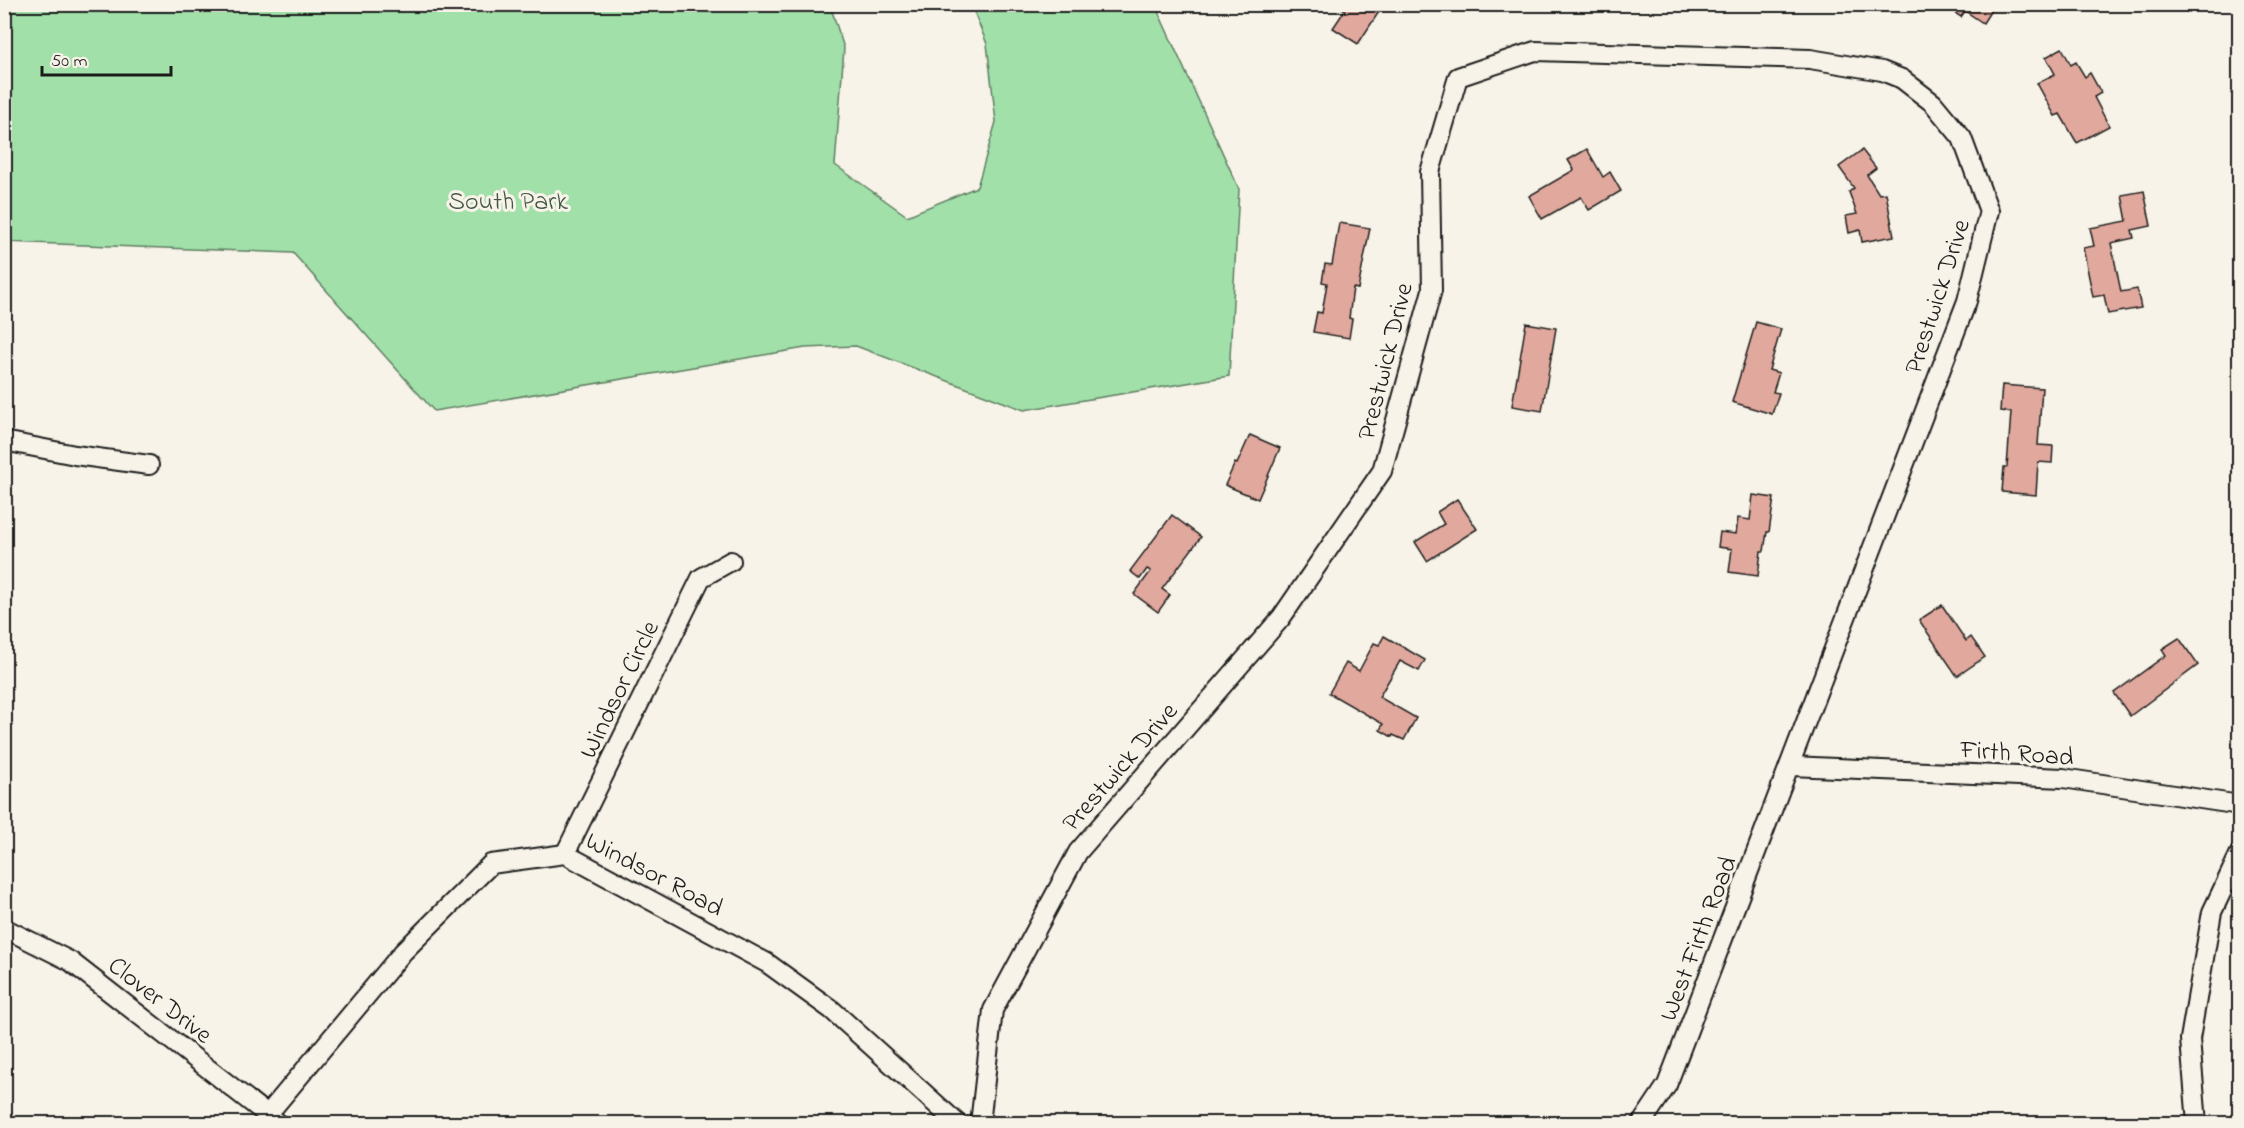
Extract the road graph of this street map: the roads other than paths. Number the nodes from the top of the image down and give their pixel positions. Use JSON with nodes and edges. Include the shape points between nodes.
{"nodes":[{"id":1,"x":4,"y":441,"type":"edge"},
{"id":2,"x":149,"y":465,"type":"dead end"},
{"id":3,"x":731,"y":561,"type":"dead end"},
{"id":4,"x":1791,"y":766,"type":"junction"},
{"id":5,"x":2240,"y":805,"type":"edge"},
{"id":6,"x":2240,"y":853,"type":"edge"},
{"id":7,"x":565,"y":854,"type":"junction"},
{"id":8,"x":4,"y":928,"type":"edge"},
{"id":9,"x":274,"y":1119,"type":"edge"},
{"id":10,"x":958,"y":1124,"type":"edge"},
{"id":11,"x":980,"y":1124,"type":"edge"},
{"id":12,"x":1641,"y":1124,"type":"edge"},
{"id":13,"x":2197,"y":1124,"type":"edge"}],
"edges":[{"from":1,"to":2,"type":"street"},
{"from":3,"to":7,"type":"street","name":"Windsor Circle","via":[[701,578]]},
{"from":4,"to":5,"type":"street","name":"Firth Road","via":[[2063,778]]},
{"from":4,"to":11,"type":"street","name":"Prestwick Drive","via":[[1967,301],[1989,211],[1962,138],[1933,103],[1902,79],[1882,71],[1810,59],[1535,51],[1458,77],[1430,172],[1432,290],[1382,471],[1281,618],[1078,852],[993,1010]]},
{"from":4,"to":12,"type":"street","name":"West Firth Road","via":[[1667,1085]]},
{"from":6,"to":13,"type":"street","via":[[2212,912],[2190,1039]]},
{"from":7,"to":9,"type":"street","name":"Windsor Road","via":[[491,864],[403,952]]},
{"from":7,"to":10,"type":"street","name":"Windsor Road","via":[[767,963],[832,1010]]},
{"from":8,"to":9,"type":"street","name":"Clover Drive","via":[[70,962]]}]}
